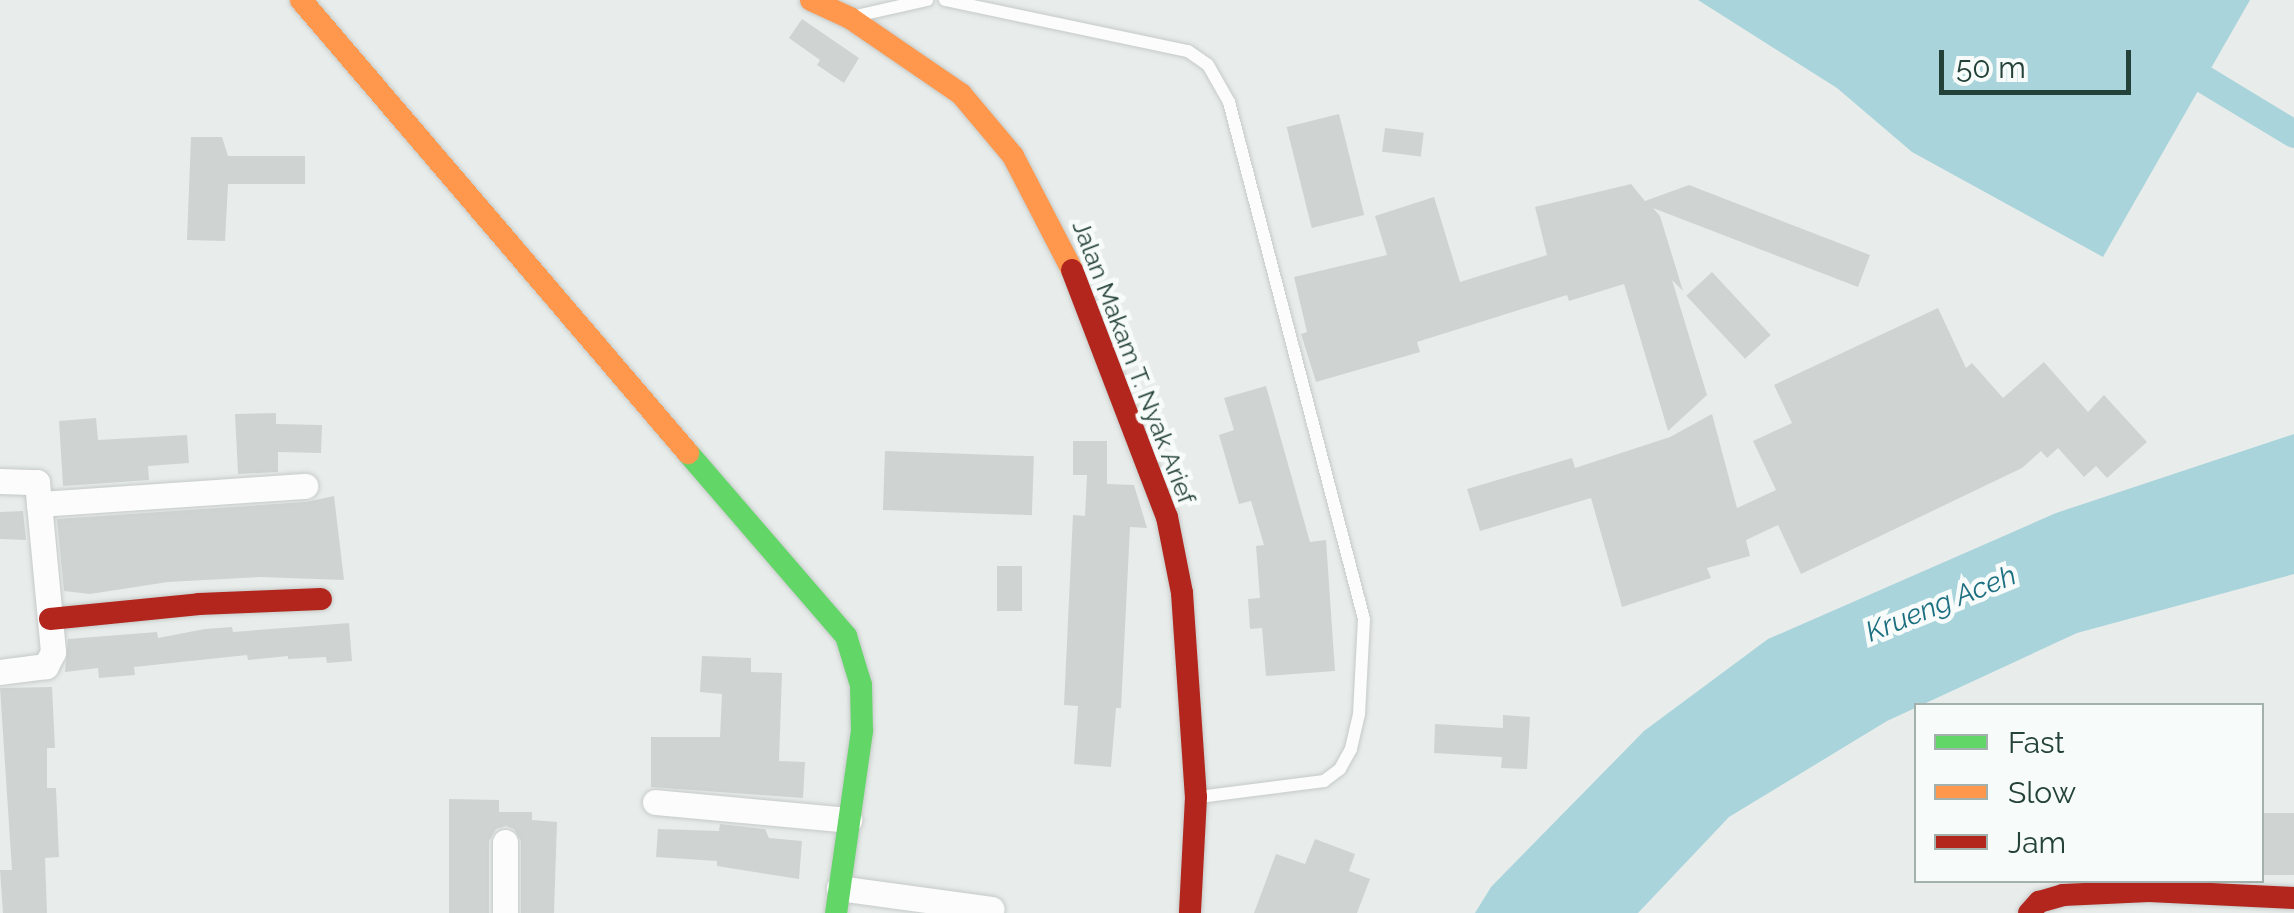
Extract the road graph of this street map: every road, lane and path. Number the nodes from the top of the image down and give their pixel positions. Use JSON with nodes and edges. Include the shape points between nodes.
{"nodes":[{"id":1,"x":301,"y":0,"type":"edge"},
{"id":2,"x":811,"y":0,"type":"edge"},
{"id":3,"x":926,"y":0,"type":"edge"},
{"id":4,"x":945,"y":0,"type":"edge"},
{"id":5,"x":850,"y":18,"type":"junction"},
{"id":6,"x":0,"y":480,"type":"edge"},
{"id":7,"x":305,"y":486,"type":"dead end"},
{"id":8,"x":39,"y":504,"type":"junction"},
{"id":9,"x":320,"y":600,"type":"dead end"},
{"id":10,"x":50,"y":620,"type":"junction"},
{"id":11,"x":0,"y":672,"type":"edge"},
{"id":12,"x":1196,"y":797,"type":"junction"},
{"id":13,"x":654,"y":802,"type":"dead end"},
{"id":14,"x":849,"y":820,"type":"junction"},
{"id":15,"x":504,"y":842,"type":"dead end"},
{"id":16,"x":2294,"y":898,"type":"edge"},
{"id":17,"x":837,"y":901,"type":"edge"},
{"id":18,"x":992,"y":909,"type":"dead end"},
{"id":19,"x":505,"y":913,"type":"edge"},
{"id":20,"x":1190,"y":913,"type":"edge"},
{"id":21,"x":2029,"y":913,"type":"edge"}],
"edges":[{"from":1,"to":14,"type":"street","via":[[846,636],[862,685]]},
{"from":2,"to":5,"type":"street","name":"Jalan Makam T. Nyak Arief"},
{"from":3,"to":5,"type":"lane"},
{"from":4,"to":12,"type":"lane","via":[[1188,51],[1208,65],[1228,102],[1364,620],[1359,714],[1340,769],[1324,781]]},
{"from":5,"to":12,"type":"street","name":"Jalan Makam T. Nyak Arief","via":[[961,94],[1013,156],[1059,237],[1167,516],[1182,593]]},
{"from":6,"to":8,"type":"street","via":[[37,482]]},
{"from":7,"to":8,"type":"street"},
{"from":8,"to":10,"type":"street"},
{"from":9,"to":10,"type":"street"},
{"from":10,"to":11,"type":"street","via":[[54,652],[46,666]]},
{"from":12,"to":20,"type":"street","name":"Jalan Makam T. Nyak Arief"},
{"from":13,"to":14,"type":"street"},
{"from":14,"to":17,"type":"street"},
{"from":15,"to":19,"type":"street"},
{"from":16,"to":21,"type":"street","via":[[2149,891],[2063,895],[2039,902]]},
{"from":17,"to":18,"type":"street"}]}
